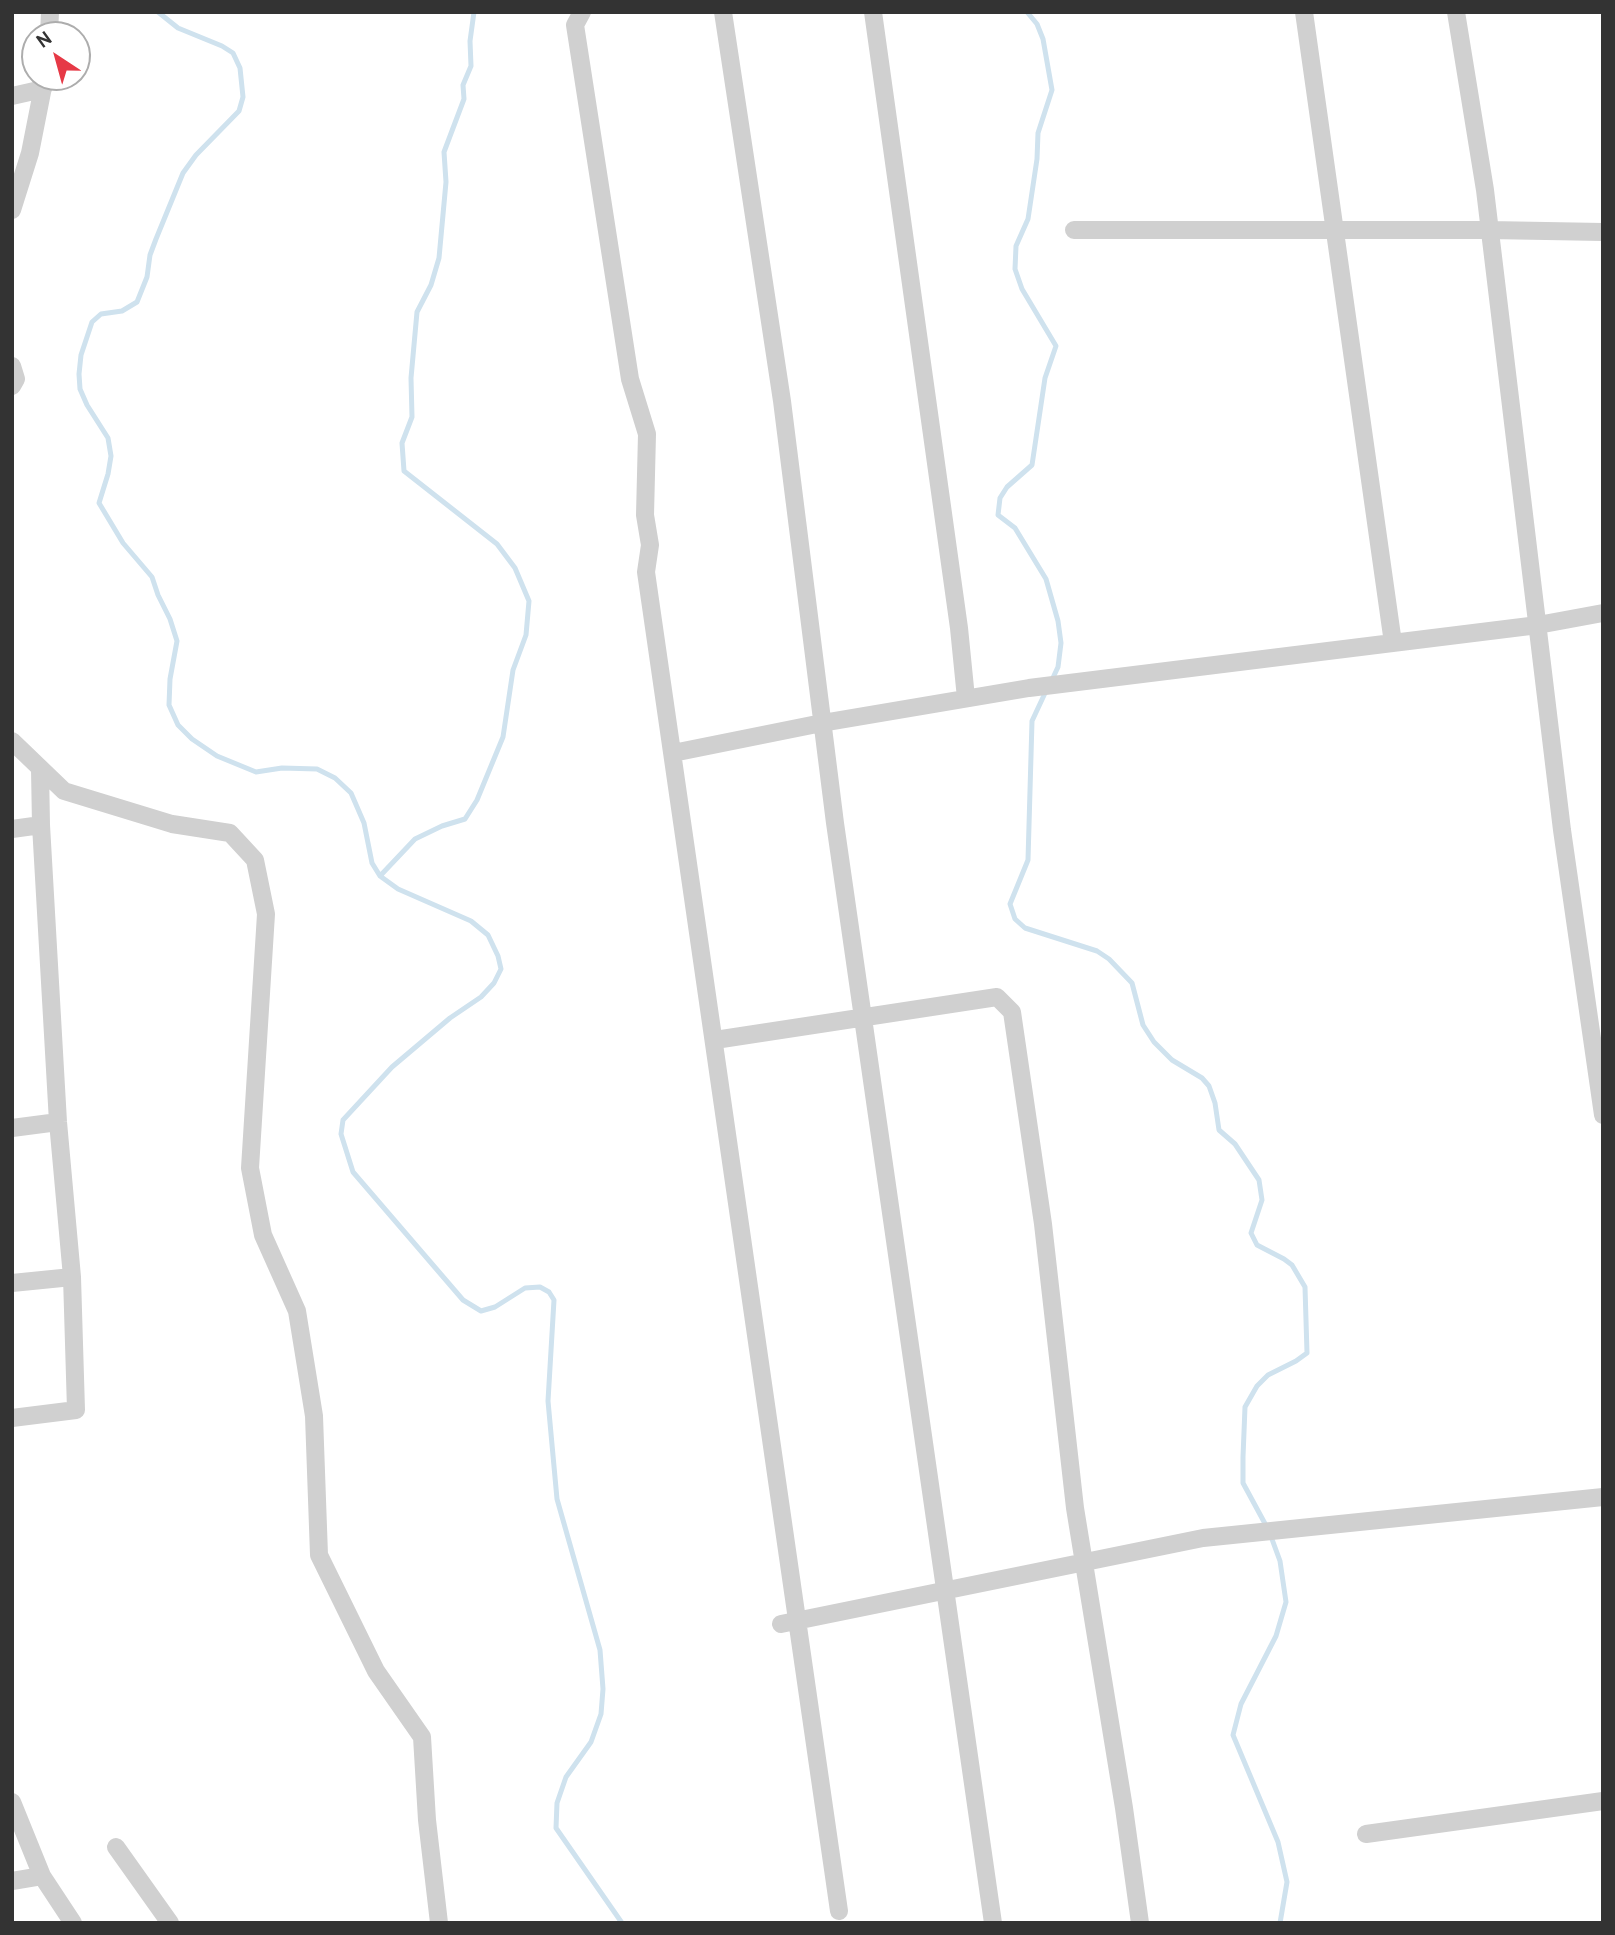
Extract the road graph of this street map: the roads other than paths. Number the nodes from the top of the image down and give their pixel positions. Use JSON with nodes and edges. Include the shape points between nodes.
{"nodes":[{"id":1,"x":582,"y":12,"type":"edge"},
{"id":2,"x":723,"y":12,"type":"edge"},
{"id":3,"x":873,"y":12,"type":"edge"},
{"id":4,"x":1304,"y":12,"type":"edge"},
{"id":5,"x":1457,"y":12,"type":"edge"},
{"id":6,"x":42,"y":91,"type":"edge"},
{"id":7,"x":12,"y":210,"type":"edge"},
{"id":8,"x":1074,"y":230,"type":"dead end"},
{"id":9,"x":1333,"y":230,"type":"junction"},
{"id":10,"x":1489,"y":230,"type":"junction"},
{"id":11,"x":1603,"y":232,"type":"edge"},
{"id":12,"x":12,"y":366,"type":"edge"},
{"id":13,"x":12,"y":386,"type":"edge"},
{"id":14,"x":1603,"y":614,"type":"edge"},
{"id":15,"x":1538,"y":625,"type":"junction"},
{"id":16,"x":1393,"y":643,"type":"junction"},
{"id":17,"x":966,"y":698,"type":"junction"},
{"id":18,"x":822,"y":723,"type":"junction"},
{"id":19,"x":12,"y":741,"type":"edge"},
{"id":20,"x":674,"y":753,"type":"junction"},
{"id":21,"x":40,"y":769,"type":"junction"},
{"id":22,"x":41,"y":825,"type":"junction"},
{"id":23,"x":12,"y":829,"type":"edge"},
{"id":24,"x":863,"y":1019,"type":"junction"},
{"id":25,"x":715,"y":1040,"type":"junction"},
{"id":26,"x":1603,"y":1115,"type":"edge"},
{"id":27,"x":58,"y":1122,"type":"junction"},
{"id":28,"x":12,"y":1128,"type":"edge"},
{"id":29,"x":72,"y":1278,"type":"junction"},
{"id":30,"x":12,"y":1283,"type":"edge"},
{"id":31,"x":12,"y":1418,"type":"edge"},
{"id":32,"x":1603,"y":1497,"type":"edge"},
{"id":33,"x":1084,"y":1562,"type":"junction"},
{"id":34,"x":946,"y":1590,"type":"junction"},
{"id":35,"x":789,"y":1622,"type":"junction"},
{"id":36,"x":1603,"y":1801,"type":"edge"},
{"id":37,"x":12,"y":1802,"type":"edge"},
{"id":38,"x":1366,"y":1834,"type":"dead end"},
{"id":39,"x":116,"y":1847,"type":"dead end"},
{"id":40,"x":42,"y":1876,"type":"junction"},
{"id":41,"x":12,"y":1881,"type":"edge"},
{"id":42,"x":839,"y":1911,"type":"dead end"},
{"id":43,"x":73,"y":1923,"type":"edge"},
{"id":44,"x":170,"y":1923,"type":"edge"},
{"id":45,"x":439,"y":1923,"type":"edge"},
{"id":46,"x":993,"y":1923,"type":"edge"},
{"id":47,"x":1140,"y":1923,"type":"edge"}],
"edges":[{"from":1,"to":20,"type":"street","via":[[575,25],[630,379],[647,434],[645,515],[650,545],[646,572]]},
{"from":2,"to":18,"type":"street","via":[[782,401]]},
{"from":3,"to":17,"type":"street"},
{"from":4,"to":9,"type":"street"},
{"from":5,"to":10,"type":"street"},
{"from":6,"to":7,"type":"street"},
{"from":8,"to":9,"type":"street"},
{"from":9,"to":10,"type":"street"},
{"from":9,"to":16,"type":"street"},
{"from":10,"to":11,"type":"street"},
{"from":10,"to":15,"type":"street"},
{"from":12,"to":13,"type":"street","via":[[16,379]]},
{"from":14,"to":15,"type":"street"},
{"from":15,"to":16,"type":"street"},
{"from":15,"to":26,"type":"street"},
{"from":16,"to":17,"type":"street"},
{"from":17,"to":18,"type":"street"},
{"from":18,"to":20,"type":"street"},
{"from":18,"to":24,"type":"street"},
{"from":19,"to":21,"type":"street"},
{"from":20,"to":25,"type":"street"},
{"from":21,"to":22,"type":"street"},
{"from":21,"to":45,"type":"street","via":[[64,791],[172,824],[230,833],[255,860],[266,914],[250,1168],[263,1235],[297,1311],[314,1416],[319,1555],[376,1671],[422,1737]]},
{"from":22,"to":23,"type":"street"},
{"from":22,"to":27,"type":"street"},
{"from":24,"to":25,"type":"street"},
{"from":24,"to":33,"type":"street","via":[[997,998],[1012,1012]]},
{"from":24,"to":34,"type":"street"},
{"from":25,"to":35,"type":"street"},
{"from":27,"to":28,"type":"street"},
{"from":27,"to":29,"type":"street"},
{"from":29,"to":30,"type":"street"},
{"from":29,"to":31,"type":"street","via":[[76,1410]]},
{"from":32,"to":33,"type":"street","via":[[1203,1538]]},
{"from":33,"to":34,"type":"street"},
{"from":33,"to":47,"type":"street"},
{"from":34,"to":35,"type":"street"},
{"from":34,"to":46,"type":"street"},
{"from":35,"to":42,"type":"street"},
{"from":36,"to":38,"type":"street"},
{"from":37,"to":40,"type":"street"},
{"from":39,"to":44,"type":"street"},
{"from":40,"to":41,"type":"street"},
{"from":40,"to":43,"type":"street"}]}
